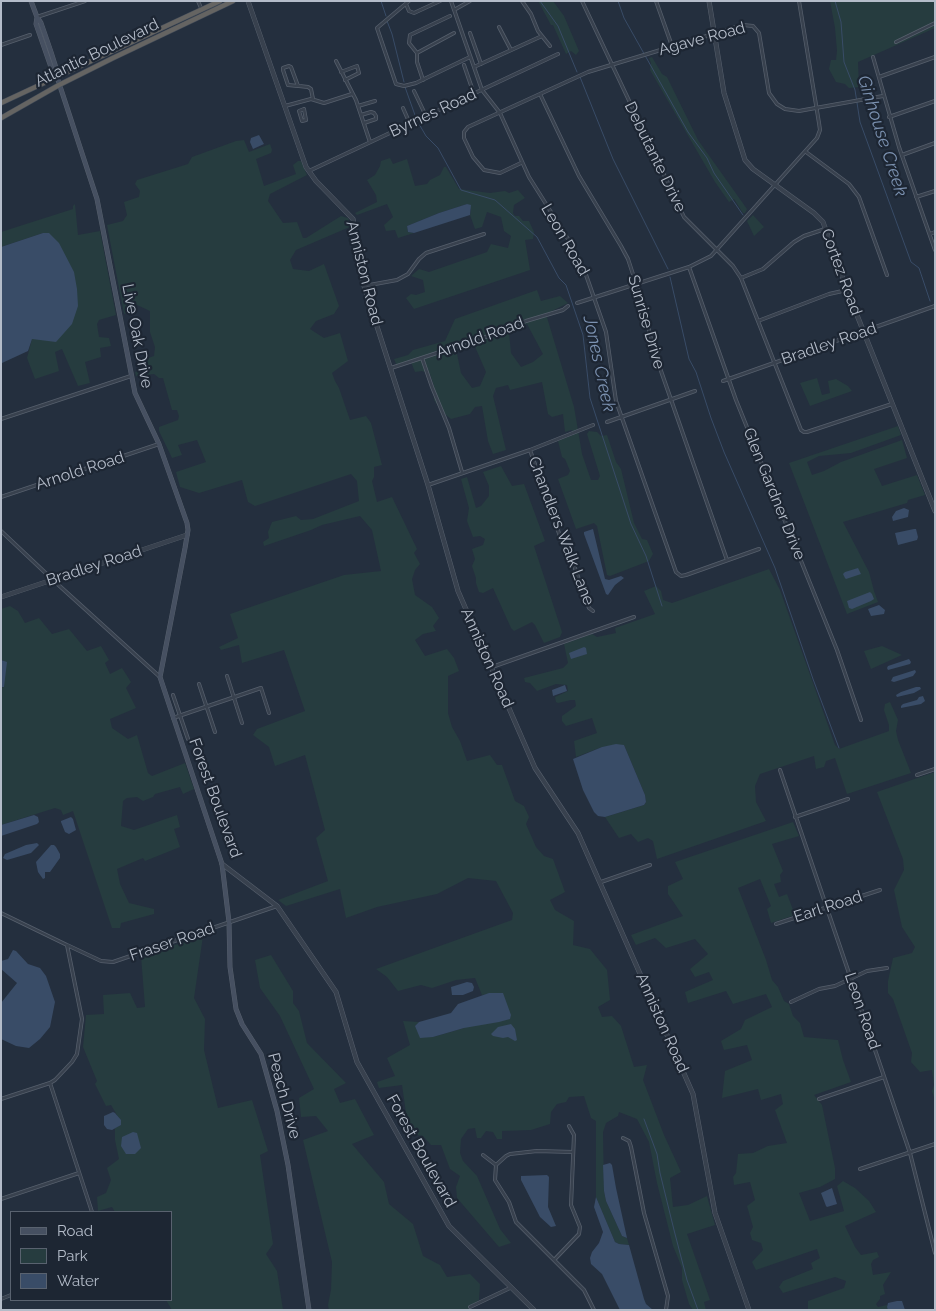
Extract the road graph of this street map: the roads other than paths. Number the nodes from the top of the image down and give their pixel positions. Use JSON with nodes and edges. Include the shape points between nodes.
{"nodes":[{"id":1,"x":31,"y":1,"type":"edge"},
{"id":2,"x":85,"y":1,"type":"edge"},
{"id":3,"x":198,"y":1,"type":"edge"},
{"id":4,"x":220,"y":1,"type":"edge"},
{"id":5,"x":233,"y":1,"type":"edge"},
{"id":6,"x":248,"y":1,"type":"edge"},
{"id":7,"x":409,"y":1,"type":"edge"},
{"id":8,"x":440,"y":1,"type":"edge"},
{"id":9,"x":451,"y":1,"type":"edge"},
{"id":10,"x":470,"y":1,"type":"edge"},
{"id":11,"x":522,"y":1,"type":"edge"},
{"id":12,"x":582,"y":1,"type":"edge"},
{"id":13,"x":656,"y":1,"type":"edge"},
{"id":14,"x":709,"y":1,"type":"edge"},
{"id":15,"x":799,"y":1,"type":"edge"},
{"id":16,"x":406,"y":4,"type":"junction"},
{"id":17,"x":202,"y":10,"type":"junction"},
{"id":18,"x":454,"y":10,"type":"junction"},
{"id":19,"x":450,"y":16,"type":"dead end"},
{"id":20,"x":37,"y":17,"type":"junction"},
{"id":21,"x":935,"y":23,"type":"edge"},
{"id":22,"x":499,"y":27,"type":"dead end"},
{"id":23,"x":159,"y":30,"type":"junction"},
{"id":24,"x":454,"y":33,"type":"dead end"},
{"id":25,"x":470,"y":34,"type":"dead end"},
{"id":26,"x":714,"y":34,"type":"junction"},
{"id":27,"x":30,"y":35,"type":"dead end"},
{"id":28,"x":542,"y":36,"type":"junction"},
{"id":29,"x":155,"y":38,"type":"junction"},
{"id":30,"x":896,"y":42,"type":"dead end"},
{"id":31,"x":1,"y":45,"type":"edge"},
{"id":32,"x":550,"y":46,"type":"dead end"},
{"id":33,"x":672,"y":46,"type":"junction"},
{"id":34,"x":511,"y":50,"type":"junction"},
{"id":35,"x":417,"y":53,"type":"junction"},
{"id":36,"x":558,"y":54,"type":"dead end"},
{"id":37,"x":935,"y":57,"type":"edge"},
{"id":38,"x":470,"y":58,"type":"junction"},
{"id":39,"x":873,"y":58,"type":"dead end"},
{"id":40,"x":336,"y":61,"type":"dead end"},
{"id":41,"x":481,"y":64,"type":"junction"},
{"id":42,"x":464,"y":65,"type":"dead end"},
{"id":43,"x":611,"y":65,"type":"junction"},
{"id":44,"x":474,"y":67,"type":"junction"},
{"id":45,"x":341,"y":72,"type":"junction"},
{"id":46,"x":57,"y":77,"type":"junction"},
{"id":47,"x":879,"y":77,"type":"junction"},
{"id":48,"x":345,"y":80,"type":"junction"},
{"id":49,"x":422,"y":80,"type":"junction"},
{"id":50,"x":59,"y":85,"type":"junction"},
{"id":51,"x":298,"y":86,"type":"junction"},
{"id":52,"x":482,"y":90,"type":"junction"},
{"id":53,"x":414,"y":91,"type":"dead end"},
{"id":54,"x":352,"y":94,"type":"junction"},
{"id":55,"x":474,"y":94,"type":"junction"},
{"id":56,"x":540,"y":94,"type":"junction"},
{"id":57,"x":883,"y":96,"type":"junction"},
{"id":58,"x":313,"y":99,"type":"junction"},
{"id":59,"x":302,"y":101,"type":"junction"},
{"id":60,"x":375,"y":101,"type":"dead end"},
{"id":61,"x":935,"y":101,"type":"edge"},
{"id":62,"x":1,"y":104,"type":"edge"},
{"id":63,"x":285,"y":106,"type":"junction"},
{"id":64,"x":358,"y":106,"type":"junction"},
{"id":65,"x":402,"y":108,"type":"dead end"},
{"id":66,"x":817,"y":108,"type":"junction"},
{"id":67,"x":304,"y":109,"type":"junction"},
{"id":68,"x":500,"y":113,"type":"junction"},
{"id":69,"x":361,"y":115,"type":"junction"},
{"id":70,"x":426,"y":117,"type":"junction"},
{"id":71,"x":889,"y":117,"type":"junction"},
{"id":72,"x":1,"y":118,"type":"edge"},
{"id":73,"x":364,"y":123,"type":"junction"},
{"id":74,"x":410,"y":124,"type":"junction"},
{"id":75,"x":370,"y":143,"type":"junction"},
{"id":76,"x":935,"y":143,"type":"edge"},
{"id":77,"x":806,"y":152,"type":"junction"},
{"id":78,"x":902,"y":155,"type":"junction"},
{"id":79,"x":522,"y":163,"type":"junction"},
{"id":80,"x":309,"y":171,"type":"junction"},
{"id":81,"x":776,"y":185,"type":"junction"},
{"id":82,"x":935,"y":191,"type":"edge"},
{"id":83,"x":916,"y":197,"type":"junction"},
{"id":84,"x":826,"y":228,"type":"junction"},
{"id":85,"x":935,"y":232,"type":"edge"},
{"id":86,"x":484,"y":234,"type":"dead end"},
{"id":87,"x":930,"y":234,"type":"junction"},
{"id":88,"x":716,"y":250,"type":"junction"},
{"id":89,"x":935,"y":250,"type":"edge"},
{"id":90,"x":689,"y":267,"type":"junction"},
{"id":91,"x":887,"y":275,"type":"dead end"},
{"id":92,"x":741,"y":278,"type":"junction"},
{"id":93,"x":636,"y":284,"type":"junction"},
{"id":94,"x":364,"y":286,"type":"junction"},
{"id":95,"x":847,"y":290,"type":"junction"},
{"id":96,"x":595,"y":297,"type":"junction"},
{"id":97,"x":577,"y":303,"type":"dead end"},
{"id":98,"x":568,"y":306,"type":"dead end"},
{"id":99,"x":935,"y":306,"type":"edge"},
{"id":100,"x":758,"y":321,"type":"junction"},
{"id":101,"x":864,"y":331,"type":"junction"},
{"id":102,"x":422,"y":358,"type":"junction"},
{"id":103,"x":774,"y":363,"type":"junction"},
{"id":104,"x":391,"y":368,"type":"junction"},
{"id":105,"x":131,"y":376,"type":"junction"},
{"id":106,"x":729,"y":379,"type":"junction"},
{"id":107,"x":723,"y":381,"type":"dead end"},
{"id":108,"x":695,"y":392,"type":"dead end"},
{"id":109,"x":671,"y":400,"type":"junction"},
{"id":110,"x":892,"y":404,"type":"junction"},
{"id":111,"x":622,"y":417,"type":"junction"},
{"id":112,"x":1,"y":419,"type":"edge"},
{"id":113,"x":607,"y":422,"type":"dead end"},
{"id":114,"x":593,"y":425,"type":"dead end"},
{"id":115,"x":159,"y":444,"type":"junction"},
{"id":116,"x":530,"y":450,"type":"junction"},
{"id":117,"x":462,"y":473,"type":"junction"},
{"id":118,"x":428,"y":485,"type":"junction"},
{"id":119,"x":1,"y":497,"type":"edge"},
{"id":120,"x":935,"y":510,"type":"edge"},
{"id":121,"x":1,"y":531,"type":"edge"},
{"id":122,"x":187,"y":535,"type":"junction"},
{"id":123,"x":759,"y":549,"type":"dead end"},
{"id":124,"x":727,"y":560,"type":"junction"},
{"id":125,"x":53,"y":580,"type":"junction"},
{"id":126,"x":1,"y":597,"type":"edge"},
{"id":127,"x":593,"y":611,"type":"dead end"},
{"id":128,"x":634,"y":617,"type":"dead end"},
{"id":129,"x":492,"y":667,"type":"junction"},
{"id":130,"x":227,"y":676,"type":"dead end"},
{"id":131,"x":160,"y":677,"type":"junction"},
{"id":132,"x":199,"y":684,"type":"dead end"},
{"id":133,"x":173,"y":695,"type":"dead end"},
{"id":134,"x":234,"y":698,"type":"junction"},
{"id":135,"x":206,"y":707,"type":"junction"},
{"id":136,"x":270,"y":713,"type":"dead end"},
{"id":137,"x":180,"y":716,"type":"junction"},
{"id":138,"x":173,"y":718,"type":"junction"},
{"id":139,"x":861,"y":720,"type":"dead end"},
{"id":140,"x":242,"y":723,"type":"dead end"},
{"id":141,"x":215,"y":732,"type":"dead end"},
{"id":142,"x":188,"y":739,"type":"dead end"},
{"id":143,"x":935,"y":769,"type":"edge"},
{"id":144,"x":780,"y":770,"type":"dead end"},
{"id":145,"x":917,"y":775,"type":"dead end"},
{"id":146,"x":848,"y":799,"type":"dead end"},
{"id":147,"x":795,"y":816,"type":"junction"},
{"id":148,"x":222,"y":864,"type":"junction"},
{"id":149,"x":650,"y":865,"type":"dead end"},
{"id":150,"x":600,"y":882,"type":"junction"},
{"id":151,"x":880,"y":890,"type":"dead end"},
{"id":152,"x":277,"y":906,"type":"junction"},
{"id":153,"x":826,"y":908,"type":"junction"},
{"id":154,"x":1,"y":913,"type":"edge"},
{"id":155,"x":229,"y":922,"type":"junction"},
{"id":156,"x":776,"y":924,"type":"dead end"},
{"id":157,"x":67,"y":945,"type":"junction"},
{"id":158,"x":887,"y":968,"type":"dead end"},
{"id":159,"x":851,"y":979,"type":"junction"},
{"id":160,"x":791,"y":1002,"type":"dead end"},
{"id":161,"x":884,"y":1077,"type":"junction"},
{"id":162,"x":50,"y":1084,"type":"junction"},
{"id":163,"x":1,"y":1099,"type":"edge"},
{"id":164,"x":819,"y":1099,"type":"dead end"},
{"id":165,"x":569,"y":1126,"type":"dead end"},
{"id":166,"x":623,"y":1138,"type":"dead end"},
{"id":167,"x":935,"y":1144,"type":"edge"},
{"id":168,"x":573,"y":1152,"type":"junction"},
{"id":169,"x":910,"y":1153,"type":"junction"},
{"id":170,"x":483,"y":1155,"type":"dead end"},
{"id":171,"x":496,"y":1166,"type":"junction"},
{"id":172,"x":860,"y":1169,"type":"dead end"},
{"id":173,"x":80,"y":1173,"type":"junction"},
{"id":174,"x":1,"y":1199,"type":"edge"},
{"id":175,"x":92,"y":1211,"type":"edge"},
{"id":176,"x":935,"y":1253,"type":"edge"},
{"id":177,"x":554,"y":1259,"type":"junction"},
{"id":178,"x":512,"y":1287,"type":"junction"},
{"id":179,"x":470,"y":1307,"type":"dead end"},
{"id":180,"x":309,"y":1310,"type":"edge"},
{"id":181,"x":534,"y":1310,"type":"edge"},
{"id":182,"x":594,"y":1310,"type":"edge"},
{"id":183,"x":666,"y":1310,"type":"edge"},
{"id":184,"x":749,"y":1310,"type":"edge"}],
"edges":[{"from":1,"to":20,"type":"main road","name":"Live Oak Drive"},
{"from":2,"to":20,"type":"street"},
{"from":3,"to":17,"type":"street"},
{"from":4,"to":17,"type":"highway","name":"Atlantic Boulevard"},
{"from":5,"to":29,"type":"highway","name":"Atlantic Boulevard"},
{"from":6,"to":63,"type":"street","name":"Anniston Road"},
{"from":7,"to":16,"type":"street"},
{"from":8,"to":16,"type":"street","via":[[414,13],[408,11]]},
{"from":9,"to":18,"type":"street","name":"Leon Road"},
{"from":10,"to":18,"type":"street"},
{"from":11,"to":28,"type":"street"},
{"from":12,"to":43,"type":"street","name":"Debutante Drive"},
{"from":13,"to":33,"type":"street"},
{"from":14,"to":26,"type":"street","name":"Cortez Road"},
{"from":15,"to":66,"type":"street"},
{"from":16,"to":49,"type":"street","via":[[377,30],[396,84],[404,86]]},
{"from":17,"to":23,"type":"highway","name":"Atlantic Boulevard"},
{"from":18,"to":38,"type":"street","name":"Leon Road"},
{"from":19,"to":35,"type":"street","via":[[410,35],[409,43]]},
{"from":20,"to":46,"type":"main road","name":"Live Oak Drive","via":[[36,24]]},
{"from":21,"to":30,"type":"street"},
{"from":22,"to":34,"type":"street"},
{"from":23,"to":29,"type":"highway"},
{"from":23,"to":46,"type":"highway","name":"Atlantic Boulevard"},
{"from":24,"to":35,"type":"street"},
{"from":25,"to":41,"type":"street"},
{"from":26,"to":33,"type":"street","name":"Agave Road"},
{"from":26,"to":66,"type":"street","name":"Agave Road","via":[[744,25],[753,26],[760,34],[773,99],[786,109]]},
{"from":26,"to":81,"type":"street","name":"Cortez Road","via":[[724,93],[742,152],[750,165]]},
{"from":27,"to":31,"type":"street"},
{"from":28,"to":32,"type":"street"},
{"from":28,"to":34,"type":"street"},
{"from":29,"to":50,"type":"highway","name":"Atlantic Boulevard"},
{"from":33,"to":43,"type":"street","name":"Agave Road"},
{"from":34,"to":41,"type":"street"},
{"from":35,"to":49,"type":"street"},
{"from":36,"to":52,"type":"street","name":"Byrnes Road"},
{"from":37,"to":47,"type":"street"},
{"from":38,"to":44,"type":"street","name":"Leon Road"},
{"from":38,"to":49,"type":"street"},
{"from":39,"to":47,"type":"street"},
{"from":40,"to":45,"type":"street"},
{"from":41,"to":44,"type":"street"},
{"from":42,"to":55,"type":"street"},
{"from":43,"to":56,"type":"street","name":"Agave Road"},
{"from":43,"to":88,"type":"street","name":"Debutante Drive","via":[[684,217]]},
{"from":44,"to":52,"type":"street","name":"Leon Road"},
{"from":45,"to":48,"type":"street"},
{"from":45,"to":48,"type":"street","via":[[357,66],[359,73]]},
{"from":46,"to":50,"type":"main road","name":"Live Oak Drive"},
{"from":46,"to":62,"type":"highway","name":"Atlantic Boulevard"},
{"from":47,"to":57,"type":"street"},
{"from":48,"to":54,"type":"street"},
{"from":50,"to":72,"type":"highway","name":"Atlantic Boulevard"},
{"from":50,"to":105,"type":"main road","name":"Live Oak Drive","via":[[98,202]]},
{"from":51,"to":51,"type":"street","via":[[291,67],[283,68],[288,85]]},
{"from":51,"to":58,"type":"street","via":[[311,89]]},
{"from":52,"to":55,"type":"street","name":"Byrnes Road"},
{"from":52,"to":68,"type":"street","name":"Leon Road"},
{"from":53,"to":70,"type":"street"},
{"from":54,"to":58,"type":"street","via":[[324,103]]},
{"from":54,"to":64,"type":"street"},
{"from":55,"to":70,"type":"street","name":"Byrnes Road"},
{"from":56,"to":68,"type":"street","name":"Agave Road"},
{"from":56,"to":93,"type":"street","name":"Sunrise Drive","via":[[579,176],[621,246]]},
{"from":57,"to":66,"type":"street","name":"Agave Road"},
{"from":57,"to":71,"type":"street"},
{"from":58,"to":59,"type":"street"},
{"from":59,"to":63,"type":"street"},
{"from":59,"to":67,"type":"street"},
{"from":60,"to":64,"type":"street"},
{"from":61,"to":71,"type":"street"},
{"from":63,"to":80,"type":"street","name":"Anniston Road"},
{"from":64,"to":69,"type":"street"},
{"from":65,"to":74,"type":"street"},
{"from":66,"to":77,"type":"street","via":[[819,133]]},
{"from":67,"to":67,"type":"street","via":[[306,120],[302,121],[299,112]]},
{"from":68,"to":79,"type":"street","name":"Leon Road"},
{"from":68,"to":79,"type":"street","name":"Agave Road","via":[[465,129],[463,134],[473,157],[480,167],[495,173]]},
{"from":69,"to":73,"type":"street"},
{"from":69,"to":73,"type":"street","via":[[371,112],[376,116],[376,119]]},
{"from":70,"to":74,"type":"street","name":"Byrnes Road"},
{"from":71,"to":78,"type":"street"},
{"from":73,"to":75,"type":"street"},
{"from":74,"to":75,"type":"street","name":"Byrnes Road"},
{"from":75,"to":80,"type":"street","name":"Byrnes Road"},
{"from":76,"to":78,"type":"street"},
{"from":77,"to":81,"type":"street"},
{"from":77,"to":91,"type":"street","via":[[848,184],[858,197]]},
{"from":78,"to":83,"type":"street"},
{"from":79,"to":96,"type":"street","name":"Leon Road","via":[[573,247]]},
{"from":80,"to":94,"type":"street","name":"Anniston Road","via":[[353,219]]},
{"from":81,"to":84,"type":"street","name":"Cortez Road","via":[[821,219]]},
{"from":81,"to":88,"type":"street"},
{"from":82,"to":83,"type":"street"},
{"from":83,"to":87,"type":"street"},
{"from":84,"to":92,"type":"street","via":[[804,236],[763,269]]},
{"from":84,"to":95,"type":"street","name":"Cortez Road"},
{"from":85,"to":87,"type":"street"},
{"from":86,"to":94,"type":"street","via":[[426,254],[398,280]]},
{"from":87,"to":89,"type":"street"},
{"from":88,"to":90,"type":"street"},
{"from":88,"to":92,"type":"street","name":"Debutante Drive"},
{"from":90,"to":93,"type":"street"},
{"from":90,"to":106,"type":"street","name":"Glen Gardner Drive"},
{"from":92,"to":100,"type":"street","name":"Debutante Drive"},
{"from":93,"to":96,"type":"street"},
{"from":93,"to":109,"type":"street","name":"Sunrise Drive","via":[[652,348]]},
{"from":94,"to":104,"type":"street","name":"Anniston Road"},
{"from":95,"to":100,"type":"street"},
{"from":95,"to":101,"type":"street","name":"Cortez Road"},
{"from":96,"to":97,"type":"street"},
{"from":96,"to":111,"type":"street","name":"Leon Road","via":[[606,332],[614,396]]},
{"from":98,"to":102,"type":"street","name":"Arnold Road"},
{"from":99,"to":101,"type":"street","name":"Bradley Road"},
{"from":100,"to":103,"type":"street","name":"Debutante Drive"},
{"from":101,"to":103,"type":"street","name":"Bradley Road"},
{"from":101,"to":110,"type":"street","name":"Cortez Road"},
{"from":102,"to":104,"type":"street","name":"Arnold Road"},
{"from":102,"to":117,"type":"street"},
{"from":103,"to":106,"type":"street","name":"Bradley Road"},
{"from":103,"to":110,"type":"street","name":"Debutante Drive","via":[[804,432]]},
{"from":104,"to":118,"type":"street","name":"Anniston Road"},
{"from":105,"to":112,"type":"street"},
{"from":105,"to":115,"type":"main road","name":"Live Oak Drive","via":[[137,400]]},
{"from":106,"to":107,"type":"street","name":"Bradley Road"},
{"from":106,"to":139,"type":"street","name":"Glen Gardner Drive"},
{"from":108,"to":109,"type":"street"},
{"from":109,"to":111,"type":"street"},
{"from":109,"to":124,"type":"street","name":"Sunrise Drive"},
{"from":110,"to":120,"type":"street","name":"Cortez Road"},
{"from":111,"to":113,"type":"street"},
{"from":111,"to":124,"type":"street","name":"Leon Road","via":[[676,572],[686,575]]},
{"from":114,"to":116,"type":"street"},
{"from":115,"to":119,"type":"street","name":"Arnold Road"},
{"from":115,"to":122,"type":"main road","name":"Live Oak Drive","via":[[187,523]]},
{"from":116,"to":117,"type":"street"},
{"from":116,"to":127,"type":"street","name":"Chandlers Walk Lane","via":[[562,542],[571,557],[588,608]]},
{"from":117,"to":118,"type":"street"},
{"from":118,"to":129,"type":"street","name":"Anniston Road","via":[[455,584]]},
{"from":121,"to":125,"type":"street"},
{"from":122,"to":125,"type":"street","name":"Bradley Road"},
{"from":122,"to":131,"type":"main road","name":"Live Oak Drive"},
{"from":123,"to":124,"type":"street"},
{"from":125,"to":126,"type":"street","name":"Bradley Road"},
{"from":125,"to":131,"type":"street"},
{"from":128,"to":129,"type":"street"},
{"from":129,"to":150,"type":"street","name":"Anniston Road","via":[[536,768],[578,833]]},
{"from":130,"to":134,"type":"street"},
{"from":131,"to":138,"type":"main road","name":"Forest Boulevard"},
{"from":132,"to":135,"type":"street"},
{"from":133,"to":137,"type":"street"},
{"from":134,"to":135,"type":"street"},
{"from":134,"to":136,"type":"street","via":[[261,688]]},
{"from":134,"to":140,"type":"street"},
{"from":135,"to":137,"type":"street"},
{"from":135,"to":141,"type":"street"},
{"from":137,"to":138,"type":"street"},
{"from":137,"to":142,"type":"street"},
{"from":138,"to":148,"type":"main road","name":"Forest Boulevard"},
{"from":143,"to":145,"type":"street"},
{"from":144,"to":147,"type":"street","name":"Leon Road"},
{"from":146,"to":147,"type":"street"},
{"from":147,"to":153,"type":"street","name":"Leon Road"},
{"from":148,"to":152,"type":"street","name":"Forest Boulevard"},
{"from":148,"to":155,"type":"main road","name":"Peach Drive"},
{"from":149,"to":150,"type":"street"},
{"from":150,"to":184,"type":"street","name":"Anniston Road","via":[[693,1094],[715,1213]]},
{"from":151,"to":153,"type":"street","name":"Earl Road"},
{"from":152,"to":155,"type":"street","name":"Fraser Road"},
{"from":152,"to":178,"type":"street","name":"Forest Boulevard","via":[[336,992],[358,1062],[449,1226]]},
{"from":153,"to":156,"type":"street","name":"Earl Road"},
{"from":153,"to":159,"type":"street","name":"Leon Road"},
{"from":154,"to":157,"type":"street","name":"Fraser Road"},
{"from":155,"to":157,"type":"street","name":"Fraser Road","via":[[109,962]]},
{"from":155,"to":180,"type":"main road","name":"Peach Drive","via":[[230,967],[236,1009],[260,1054],[280,1121]]},
{"from":157,"to":162,"type":"street","via":[[82,1025],[75,1058]]},
{"from":158,"to":159,"type":"street","via":[[867,971]]},
{"from":159,"to":160,"type":"street"},
{"from":159,"to":161,"type":"street","name":"Leon Road"},
{"from":161,"to":164,"type":"street"},
{"from":161,"to":169,"type":"street","name":"Leon Road"},
{"from":162,"to":163,"type":"street"},
{"from":162,"to":173,"type":"street"},
{"from":165,"to":168,"type":"street","via":[[574,1135]]},
{"from":166,"to":183,"type":"street","via":[[631,1147],[644,1212],[668,1296]]},
{"from":167,"to":169,"type":"street"},
{"from":168,"to":171,"type":"street","via":[[510,1154]]},
{"from":168,"to":177,"type":"street","via":[[571,1205],[580,1227],[579,1234]]},
{"from":169,"to":172,"type":"street"},
{"from":169,"to":176,"type":"street","name":"Leon Road"},
{"from":170,"to":171,"type":"street"},
{"from":171,"to":177,"type":"street","via":[[495,1180],[509,1202],[516,1222]]},
{"from":173,"to":174,"type":"street"},
{"from":173,"to":175,"type":"street"},
{"from":177,"to":182,"type":"street","via":[[584,1290]]},
{"from":178,"to":179,"type":"street"},
{"from":178,"to":181,"type":"street","name":"Forest Boulevard"}]}
